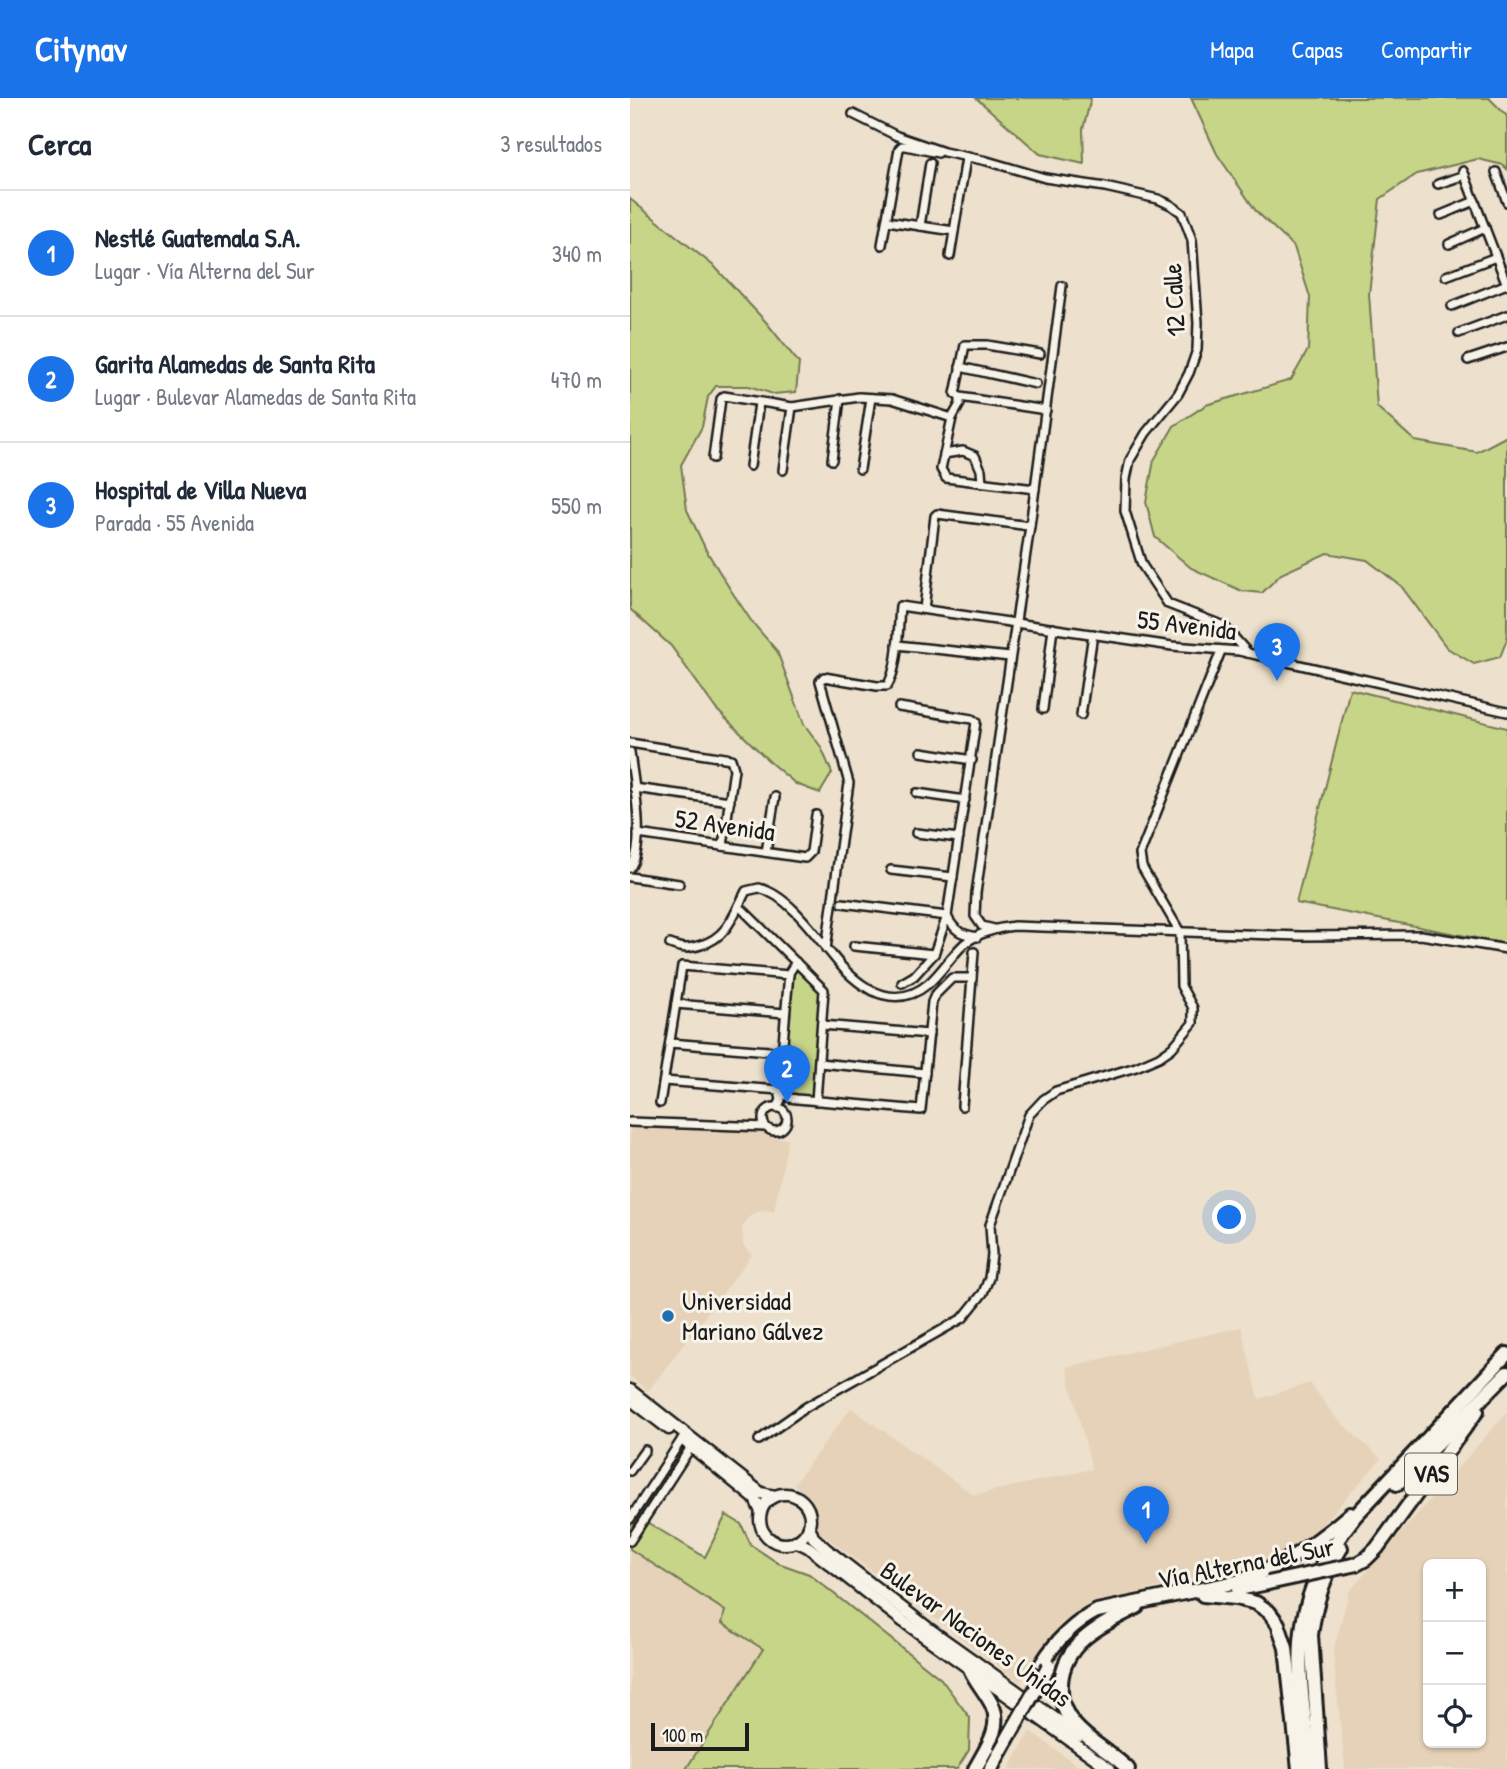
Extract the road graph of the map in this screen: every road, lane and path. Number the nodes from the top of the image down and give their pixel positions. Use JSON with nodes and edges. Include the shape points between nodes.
{"nodes":[{"id":1,"x":853,"y":114,"type":"dead end"},
{"id":2,"x":944,"y":152,"type":"junction"},
{"id":3,"x":966,"y":158,"type":"junction"},
{"id":4,"x":930,"y":163,"type":"dead end"},
{"id":5,"x":1496,"y":172,"type":"dead end"},
{"id":6,"x":1438,"y":184,"type":"dead end"},
{"id":7,"x":1475,"y":201,"type":"junction"},
{"id":8,"x":1507,"y":202,"type":"edge"},
{"id":9,"x":1441,"y":215,"type":"dead end"},
{"id":10,"x":887,"y":222,"type":"junction"},
{"id":11,"x":920,"y":226,"type":"junction"},
{"id":12,"x":1485,"y":228,"type":"junction"},
{"id":13,"x":954,"y":231,"type":"junction"},
{"id":14,"x":1449,"y":244,"type":"dead end"},
{"id":15,"x":882,"y":245,"type":"dead end"},
{"id":16,"x":950,"y":256,"type":"dead end"},
{"id":17,"x":1496,"y":257,"type":"junction"},
{"id":18,"x":1503,"y":265,"type":"edge"},
{"id":19,"x":1446,"y":276,"type":"dead end"},
{"id":20,"x":1507,"y":284,"type":"edge"},
{"id":21,"x":1062,"y":286,"type":"dead end"},
{"id":22,"x":1452,"y":306,"type":"dead end"},
{"id":23,"x":1507,"y":315,"type":"edge"},
{"id":24,"x":1459,"y":333,"type":"dead end"},
{"id":25,"x":1507,"y":347,"type":"edge"},
{"id":26,"x":1040,"y":354,"type":"dead end"},
{"id":27,"x":1468,"y":360,"type":"dead end"},
{"id":28,"x":960,"y":367,"type":"junction"},
{"id":29,"x":1035,"y":384,"type":"dead end"},
{"id":30,"x":960,"y":397,"type":"junction"},
{"id":31,"x":871,"y":398,"type":"junction"},
{"id":32,"x":840,"y":399,"type":"junction"},
{"id":33,"x":759,"y":403,"type":"junction"},
{"id":34,"x":792,"y":408,"type":"junction"},
{"id":35,"x":1046,"y":410,"type":"junction"},
{"id":36,"x":952,"y":418,"type":"junction"},
{"id":37,"x":944,"y":454,"type":"junction"},
{"id":38,"x":713,"y":458,"type":"dead end"},
{"id":39,"x":832,"y":460,"type":"dead end"},
{"id":40,"x":750,"y":466,"type":"dead end"},
{"id":41,"x":860,"y":469,"type":"dead end"},
{"id":42,"x":783,"y":470,"type":"dead end"},
{"id":43,"x":982,"y":482,"type":"junction"},
{"id":44,"x":1035,"y":489,"type":"junction"},
{"id":45,"x":1030,"y":526,"type":"junction"},
{"id":46,"x":924,"y":609,"type":"junction"},
{"id":47,"x":1015,"y":621,"type":"junction"},
{"id":48,"x":1053,"y":628,"type":"junction"},
{"id":49,"x":1093,"y":634,"type":"junction"},
{"id":50,"x":897,"y":645,"type":"junction"},
{"id":51,"x":1221,"y":651,"type":"junction"},
{"id":52,"x":1249,"y":654,"type":"junction"},
{"id":53,"x":1010,"y":657,"type":"junction"},
{"id":54,"x":899,"y":707,"type":"dead end"},
{"id":55,"x":1043,"y":709,"type":"dead end"},
{"id":56,"x":1507,"y":712,"type":"edge"},
{"id":57,"x":1081,"y":715,"type":"dead end"},
{"id":58,"x":630,"y":743,"type":"edge"},
{"id":59,"x":630,"y":752,"type":"edge"},
{"id":60,"x":921,"y":752,"type":"dead end"},
{"id":61,"x":972,"y":760,"type":"junction"},
{"id":62,"x":634,"y":788,"type":"junction"},
{"id":63,"x":917,"y":793,"type":"dead end"},
{"id":64,"x":775,"y":797,"type":"dead end"},
{"id":65,"x":965,"y":800,"type":"junction"},
{"id":66,"x":730,"y":801,"type":"junction"},
{"id":67,"x":817,"y":815,"type":"dead end"},
{"id":68,"x":916,"y":833,"type":"dead end"},
{"id":69,"x":638,"y":834,"type":"junction"},
{"id":70,"x":960,"y":838,"type":"junction"},
{"id":71,"x":723,"y":846,"type":"junction"},
{"id":72,"x":766,"y":852,"type":"junction"},
{"id":73,"x":630,"y":868,"type":"edge"},
{"id":74,"x":891,"y":870,"type":"dead end"},
{"id":75,"x":630,"y":877,"type":"edge"},
{"id":76,"x":953,"y":877,"type":"junction"},
{"id":77,"x":679,"y":884,"type":"dead end"},
{"id":78,"x":842,"y":903,"type":"dead end"},
{"id":79,"x":743,"y":910,"type":"dead end"},
{"id":80,"x":947,"y":916,"type":"junction"},
{"id":81,"x":994,"y":929,"type":"junction"},
{"id":82,"x":1180,"y":932,"type":"junction"},
{"id":83,"x":977,"y":937,"type":"junction"},
{"id":84,"x":670,"y":944,"type":"dead end"},
{"id":85,"x":854,"y":946,"type":"dead end"},
{"id":86,"x":826,"y":949,"type":"junction"},
{"id":87,"x":1507,"y":949,"type":"edge"},
{"id":88,"x":974,"y":952,"type":"dead end"},
{"id":89,"x":933,"y":954,"type":"junction"},
{"id":90,"x":796,"y":962,"type":"junction"},
{"id":91,"x":789,"y":975,"type":"junction"},
{"id":92,"x":972,"y":978,"type":"junction"},
{"id":93,"x":902,"y":983,"type":"dead end"},
{"id":94,"x":676,"y":1004,"type":"junction"},
{"id":95,"x":785,"y":1013,"type":"junction"},
{"id":96,"x":822,"y":1025,"type":"junction"},
{"id":97,"x":929,"y":1034,"type":"junction"},
{"id":98,"x":670,"y":1043,"type":"junction"},
{"id":99,"x":782,"y":1052,"type":"junction"},
{"id":100,"x":819,"y":1063,"type":"junction"},
{"id":101,"x":925,"y":1073,"type":"junction"},
{"id":102,"x":664,"y":1081,"type":"junction"},
{"id":103,"x":779,"y":1090,"type":"junction"},
{"id":104,"x":793,"y":1098,"type":"junction"},
{"id":105,"x":816,"y":1101,"type":"junction"},
{"id":106,"x":660,"y":1103,"type":"dead end"},
{"id":107,"x":961,"y":1106,"type":"dead end"},
{"id":108,"x":777,"y":1108,"type":"junction"},
{"id":109,"x":786,"y":1114,"type":"junction"},
{"id":110,"x":630,"y":1122,"type":"edge"},
{"id":111,"x":764,"y":1123,"type":"junction"},
{"id":112,"x":1507,"y":1354,"type":"edge"},
{"id":113,"x":1504,"y":1376,"type":"edge"},
{"id":114,"x":630,"y":1390,"type":"edge"},
{"id":115,"x":630,"y":1399,"type":"edge"},
{"id":116,"x":759,"y":1440,"type":"dead end"},
{"id":117,"x":687,"y":1443,"type":"junction"},
{"id":118,"x":645,"y":1450,"type":"dead end"},
{"id":119,"x":632,"y":1462,"type":"edge"},
{"id":120,"x":630,"y":1472,"type":"edge"},
{"id":121,"x":775,"y":1496,"type":"junction"},
{"id":122,"x":1369,"y":1502,"type":"junction"},
{"id":123,"x":761,"y":1512,"type":"junction"},
{"id":124,"x":630,"y":1519,"type":"edge"},
{"id":125,"x":809,"y":1525,"type":"junction"},
{"id":126,"x":630,"y":1541,"type":"edge"},
{"id":127,"x":795,"y":1541,"type":"junction"},
{"id":128,"x":1203,"y":1595,"type":"junction"},
{"id":129,"x":1137,"y":1608,"type":"junction"},
{"id":130,"x":1045,"y":1665,"type":"junction"},
{"id":131,"x":971,"y":1671,"type":"junction"},
{"id":132,"x":1301,"y":1680,"type":"junction"},
{"id":133,"x":997,"y":1750,"type":"junction"},
{"id":134,"x":975,"y":1769,"type":"edge"},
{"id":135,"x":982,"y":1769,"type":"edge"},
{"id":136,"x":991,"y":1769,"type":"edge"},
{"id":137,"x":1110,"y":1769,"type":"edge"},
{"id":138,"x":1127,"y":1769,"type":"edge"},
{"id":139,"x":1300,"y":1769,"type":"edge"},
{"id":140,"x":1310,"y":1769,"type":"edge"},
{"id":141,"x":1320,"y":1769,"type":"edge"}],
"edges":[{"from":1,"to":2,"type":"street","name":"12 Calle"},
{"from":2,"to":3,"type":"street","name":"12 Calle"},
{"from":2,"to":10,"type":"street","via":[[899,149]]},
{"from":3,"to":13,"type":"street"},
{"from":3,"to":52,"type":"street","name":"12 Calle","via":[[1158,199],[1182,214],[1192,240],[1197,350],[1178,394],[1130,460],[1125,511],[1142,565],[1168,604],[1224,626]]},
{"from":4,"to":11,"type":"street"},
{"from":5,"to":8,"type":"street"},
{"from":6,"to":7,"type":"street","via":[[1464,173]]},
{"from":7,"to":9,"type":"street"},
{"from":7,"to":12,"type":"street"},
{"from":10,"to":11,"type":"street"},
{"from":10,"to":15,"type":"street"},
{"from":11,"to":13,"type":"street"},
{"from":12,"to":14,"type":"street"},
{"from":12,"to":17,"type":"street"},
{"from":13,"to":16,"type":"street"},
{"from":17,"to":18,"type":"street"},
{"from":17,"to":19,"type":"street"},
{"from":18,"to":20,"type":"street"},
{"from":20,"to":22,"type":"street"},
{"from":21,"to":35,"type":"street"},
{"from":23,"to":24,"type":"street"},
{"from":25,"to":27,"type":"street"},
{"from":26,"to":28,"type":"street","via":[[973,343],[965,345]]},
{"from":28,"to":29,"type":"street"},
{"from":28,"to":30,"type":"street","via":[[955,394]]},
{"from":30,"to":35,"type":"street"},
{"from":30,"to":36,"type":"street"},
{"from":31,"to":32,"type":"street"},
{"from":31,"to":36,"type":"street","via":[[892,399]]},
{"from":31,"to":41,"type":"street"},
{"from":32,"to":34,"type":"street"},
{"from":32,"to":39,"type":"street"},
{"from":33,"to":34,"type":"street"},
{"from":33,"to":38,"type":"street","via":[[729,395],[721,399]]},
{"from":33,"to":40,"type":"street"},
{"from":34,"to":42,"type":"street"},
{"from":35,"to":44,"type":"street"},
{"from":36,"to":37,"type":"street"},
{"from":37,"to":43,"type":"street","via":[[963,451],[975,456]]},
{"from":37,"to":43,"type":"street","via":[[941,469],[946,478]]},
{"from":43,"to":44,"type":"street"},
{"from":44,"to":45,"type":"street"},
{"from":45,"to":46,"type":"street","via":[[937,514]]},
{"from":45,"to":47,"type":"street"},
{"from":46,"to":47,"type":"street","name":"55 Avenida"},
{"from":46,"to":50,"type":"street","name":"55 Avenida","via":[[900,606]]},
{"from":47,"to":48,"type":"street","name":"55 Avenida"},
{"from":47,"to":53,"type":"street"},
{"from":48,"to":49,"type":"street","name":"55 Avenida"},
{"from":48,"to":55,"type":"street"},
{"from":49,"to":51,"type":"street","name":"55 Avenida"},
{"from":49,"to":57,"type":"street"},
{"from":50,"to":53,"type":"street"},
{"from":50,"to":86,"type":"street","via":[[887,686],[824,677],[820,681],[849,783]]},
{"from":51,"to":52,"type":"street","name":"55 Avenida"},
{"from":51,"to":82,"type":"street","via":[[1140,854],[1142,867]]},
{"from":52,"to":56,"type":"street","name":"55 Avenida"},
{"from":53,"to":81,"type":"street","via":[[975,914],[978,923]]},
{"from":54,"to":61,"type":"street","via":[[972,719],[977,726]]},
{"from":58,"to":66,"type":"street","via":[[727,757],[735,767]]},
{"from":59,"to":62,"type":"street"},
{"from":60,"to":61,"type":"street"},
{"from":61,"to":65,"type":"street"},
{"from":62,"to":66,"type":"street"},
{"from":62,"to":69,"type":"street"},
{"from":63,"to":65,"type":"street"},
{"from":64,"to":72,"type":"street"},
{"from":65,"to":70,"type":"street"},
{"from":66,"to":71,"type":"street"},
{"from":67,"to":72,"type":"street","name":"52 Avenida","via":[[807,857]]},
{"from":68,"to":70,"type":"street"},
{"from":69,"to":71,"type":"street","name":"52 Avenida"},
{"from":69,"to":73,"type":"street","via":[[636,858]]},
{"from":70,"to":76,"type":"street"},
{"from":71,"to":72,"type":"street","name":"52 Avenida"},
{"from":74,"to":76,"type":"street"},
{"from":75,"to":77,"type":"street"},
{"from":76,"to":80,"type":"street"},
{"from":78,"to":80,"type":"street"},
{"from":79,"to":90,"type":"street"},
{"from":80,"to":83,"type":"street","via":[[957,932]]},
{"from":80,"to":89,"type":"street"},
{"from":81,"to":82,"type":"street"},
{"from":81,"to":83,"type":"street"},
{"from":82,"to":87,"type":"street","via":[[1421,935]]},
{"from":82,"to":116,"type":"street","via":[[1181,986],[1193,1009],[1193,1023],[1158,1057],[1056,1091],[1029,1115],[990,1225],[989,1278],[973,1308]]},
{"from":83,"to":86,"type":"street","via":[[927,985],[899,998],[879,995],[867,987]]},
{"from":84,"to":86,"type":"street","via":[[684,950],[714,942],[724,933],[746,891],[759,888],[786,902]]},
{"from":85,"to":89,"type":"street"},
{"from":88,"to":92,"type":"street"},
{"from":89,"to":93,"type":"street"},
{"from":90,"to":91,"type":"street"},
{"from":90,"to":96,"type":"street","via":[[824,990]]},
{"from":91,"to":94,"type":"street","via":[[683,965]]},
{"from":91,"to":95,"type":"street"},
{"from":92,"to":97,"type":"street","via":[[953,977],[936,995]]},
{"from":92,"to":107,"type":"street"},
{"from":94,"to":95,"type":"street"},
{"from":94,"to":98,"type":"street"},
{"from":95,"to":99,"type":"street"},
{"from":96,"to":97,"type":"street"},
{"from":96,"to":100,"type":"street"},
{"from":97,"to":101,"type":"street"},
{"from":98,"to":99,"type":"street"},
{"from":98,"to":102,"type":"street"},
{"from":99,"to":103,"type":"street"},
{"from":100,"to":101,"type":"street"},
{"from":100,"to":105,"type":"street"},
{"from":101,"to":105,"type":"street","via":[[920,1110]]},
{"from":102,"to":103,"type":"street"},
{"from":102,"to":106,"type":"street"},
{"from":103,"to":104,"type":"street"},
{"from":103,"to":108,"type":"street"},
{"from":104,"to":105,"type":"street"},
{"from":104,"to":109,"type":"street"},
{"from":108,"to":109,"type":"street"},
{"from":108,"to":111,"type":"street","via":[[768,1110]]},
{"from":109,"to":111,"type":"street","via":[[783,1129],[772,1131]]},
{"from":110,"to":111,"type":"street","via":[[750,1127]]},
{"from":112,"to":122,"type":"highway"},
{"from":113,"to":128,"type":"highway","name":"Vía Alterna del Sur","number":"VAS","bridge":true,"via":[[1366,1559]]},
{"from":113,"to":141,"type":"highway","via":[[1362,1521],[1326,1575],[1311,1635]]},
{"from":114,"to":121,"type":"main road","via":[[761,1493]]},
{"from":115,"to":117,"type":"main road"},
{"from":117,"to":123,"type":"main road","via":[[755,1499]]},
{"from":117,"to":124,"type":"street"},
{"from":117,"to":126,"type":"street"},
{"from":118,"to":119,"type":"street"},
{"from":119,"to":120,"type":"street"},
{"from":121,"to":123,"type":"main road"},
{"from":121,"to":125,"type":"main road","via":[[799,1498],[809,1512]]},
{"from":122,"to":130,"type":"highway","name":"Vía Alterna del Sur","number":"VAS","via":[[1303,1552],[1255,1576],[1088,1616],[1063,1635]]},
{"from":122,"to":132,"type":"highway","via":[[1338,1538],[1311,1589],[1300,1643]]},
{"from":123,"to":127,"type":"main road","via":[[762,1528],[769,1538],[784,1544]]},
{"from":125,"to":127,"type":"main road"},
{"from":125,"to":138,"type":"main road","name":"Bulevar Naciones Unidas","via":[[820,1544],[908,1612]]},
{"from":127,"to":131,"type":"main road","name":"Bulevar Naciones Unidas"},
{"from":128,"to":129,"type":"highway","name":"Vía Alterna del Sur","number":"VAS"},
{"from":128,"to":139,"type":"highway","via":[[1256,1603],[1278,1624],[1286,1648]]},
{"from":129,"to":130,"type":"highway","name":"Vía Alterna del Sur","number":"VAS","via":[[1091,1621]]},
{"from":129,"to":138,"type":"highway","via":[[1080,1641],[1065,1665],[1060,1687],[1073,1723]]},
{"from":130,"to":133,"type":"highway","name":"Vía Alterna del Sur","number":"VAS","bridge":true},
{"from":131,"to":134,"type":"highway","via":[[995,1714],[992,1737]]},
{"from":131,"to":137,"type":"main road","name":"Bulevar Naciones Unidas"},
{"from":132,"to":139,"type":"highway"},
{"from":132,"to":140,"type":"highway"},
{"from":133,"to":135,"type":"highway","name":"Vía Alterna del Sur","number":"VAS"},
{"from":133,"to":136,"type":"highway","name":"Vía Alterna del Sur","number":"VAS"}]}
